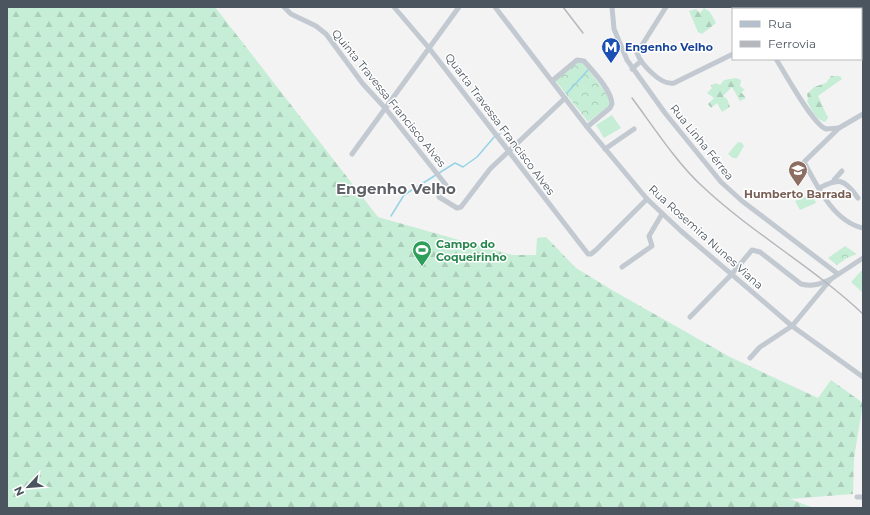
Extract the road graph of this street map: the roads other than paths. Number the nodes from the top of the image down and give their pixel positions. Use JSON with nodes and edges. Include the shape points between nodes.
{"nodes":[{"id":1,"x":284,"y":7,"type":"edge"},
{"id":2,"x":394,"y":7,"type":"edge"},
{"id":3,"x":459,"y":7,"type":"edge"},
{"id":4,"x":495,"y":7,"type":"edge"},
{"id":5,"x":612,"y":7,"type":"edge"},
{"id":6,"x":666,"y":7,"type":"edge"},
{"id":7,"x":429,"y":48,"type":"junction"},
{"id":8,"x":732,"y":54,"type":"edge"},
{"id":9,"x":777,"y":60,"type":"edge"},
{"id":10,"x":642,"y":61,"type":"junction"},
{"id":11,"x":632,"y":69,"type":"junction"},
{"id":12,"x":552,"y":81,"type":"junction"},
{"id":13,"x":565,"y":98,"type":"junction"},
{"id":14,"x":386,"y":109,"type":"junction"},
{"id":15,"x":863,"y":114,"type":"edge"},
{"id":16,"x":587,"y":127,"type":"junction"},
{"id":17,"x":839,"y":128,"type":"junction"},
{"id":18,"x":634,"y":129,"type":"dead end"},
{"id":19,"x":605,"y":149,"type":"junction"},
{"id":20,"x":507,"y":151,"type":"junction"},
{"id":21,"x":352,"y":154,"type":"dead end"},
{"id":22,"x":842,"y":171,"type":"dead end"},
{"id":23,"x":834,"y":180,"type":"junction"},
{"id":24,"x":819,"y":188,"type":"junction"},
{"id":25,"x":858,"y":198,"type":"dead end"},
{"id":26,"x":647,"y":199,"type":"junction"},
{"id":27,"x":662,"y":214,"type":"junction"},
{"id":28,"x":863,"y":228,"type":"edge"},
{"id":29,"x":863,"y":258,"type":"edge"},
{"id":30,"x":622,"y":267,"type":"dead end"},
{"id":31,"x":838,"y":274,"type":"junction"},
{"id":32,"x":731,"y":275,"type":"junction"},
{"id":33,"x":831,"y":279,"type":"junction"},
{"id":34,"x":690,"y":317,"type":"dead end"},
{"id":35,"x":792,"y":326,"type":"junction"},
{"id":36,"x":750,"y":358,"type":"dead end"},
{"id":37,"x":863,"y":377,"type":"edge"}],
"edges":[{"from":1,"to":14,"type":"street","name":"Quinta Travessa Francisco Alves","via":[[295,16],[321,29],[363,84]]},
{"from":2,"to":7,"type":"street","name":"Quarta Travessa Francisco Alves"},
{"from":3,"to":7,"type":"street"},
{"from":4,"to":12,"type":"street","name":"Rua Rosemira Nunes Viana"},
{"from":5,"to":11,"type":"street","name":"Rua Linha Férrea","via":[[614,29]]},
{"from":6,"to":10,"type":"street","via":[[637,53]]},
{"from":7,"to":14,"type":"street"},
{"from":7,"to":20,"type":"street","name":"Quarta Travessa Francisco Alves"},
{"from":8,"to":10,"type":"street","via":[[670,83],[660,80]]},
{"from":9,"to":17,"type":"street","via":[[819,125],[826,130]]},
{"from":10,"to":11,"type":"street"},
{"from":11,"to":31,"type":"street","name":"Rua Linha Férrea","via":[[721,182],[738,198]]},
{"from":12,"to":13,"type":"street","name":"Rua Rosemira Nunes Viana"},
{"from":12,"to":16,"type":"street","via":[[577,60],[584,61],[610,94],[612,104]]},
{"from":13,"to":16,"type":"street","name":"Rua Rosemira Nunes Viana"},
{"from":13,"to":20,"type":"street"},
{"from":14,"to":20,"type":"street","name":"Quinta Travessa Francisco Alves","via":[[446,186],[439,197],[459,208]]},
{"from":14,"to":21,"type":"street"},
{"from":15,"to":17,"type":"street"},
{"from":16,"to":19,"type":"street","name":"Rua Rosemira Nunes Viana"},
{"from":17,"to":24,"type":"street","via":[[804,162]]},
{"from":18,"to":19,"type":"street"},
{"from":19,"to":26,"type":"street","name":"Rua Rosemira Nunes Viana"},
{"from":20,"to":26,"type":"street","name":"Quarta Travessa Francisco Alves","via":[[590,254]]},
{"from":22,"to":23,"type":"street"},
{"from":23,"to":24,"type":"street"},
{"from":23,"to":25,"type":"street","via":[[849,186]]},
{"from":24,"to":28,"type":"street","via":[[848,221]]},
{"from":26,"to":27,"type":"street","name":"Rua Rosemira Nunes Viana"},
{"from":27,"to":30,"type":"street","via":[[649,236],[652,246]]},
{"from":27,"to":32,"type":"street","name":"Rua Rosemira Nunes Viana"},
{"from":29,"to":31,"type":"street"},
{"from":31,"to":33,"type":"street"},
{"from":32,"to":33,"type":"street","via":[[754,249],[801,284],[817,285]]},
{"from":32,"to":34,"type":"street"},
{"from":32,"to":35,"type":"street","name":"Rua Rosemira Nunes Viana"},
{"from":33,"to":35,"type":"street"},
{"from":35,"to":36,"type":"street","via":[[760,347]]},
{"from":35,"to":37,"type":"street","name":"Rua Rosemira Nunes Viana"}]}
